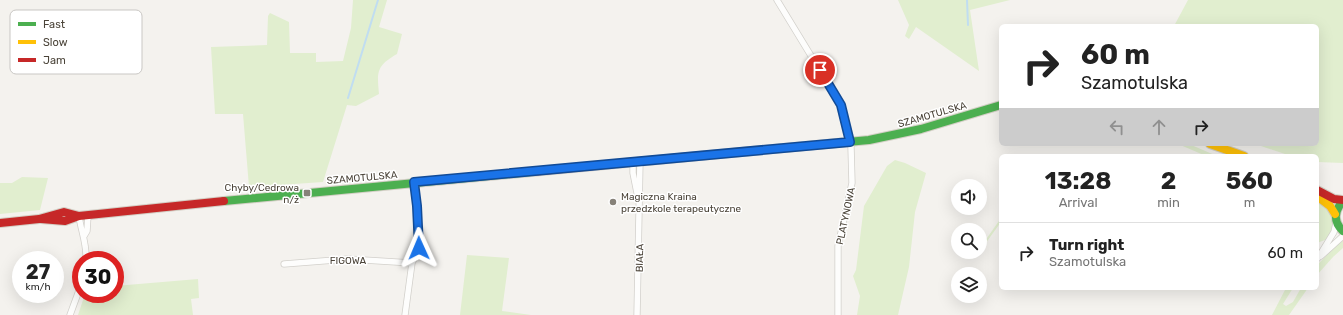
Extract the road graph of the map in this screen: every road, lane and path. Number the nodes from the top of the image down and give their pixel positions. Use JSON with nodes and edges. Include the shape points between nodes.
{"nodes":[{"id":1,"x":777,"y":0,"type":"edge"},
{"id":2,"x":999,"y":106,"type":"edge"},
{"id":3,"x":850,"y":142,"type":"junction"},
{"id":4,"x":1216,"y":146,"type":"edge"},
{"id":5,"x":1238,"y":154,"type":"edge"},
{"id":6,"x":636,"y":161,"type":"junction"},
{"id":7,"x":414,"y":182,"type":"junction"},
{"id":8,"x":1319,"y":191,"type":"edge"},
{"id":9,"x":1319,"y":198,"type":"edge"},
{"id":10,"x":1343,"y":201,"type":"edge"},
{"id":11,"x":88,"y":215,"type":"junction"},
{"id":12,"x":79,"y":216,"type":"junction"},
{"id":13,"x":1336,"y":218,"type":"junction"},
{"id":14,"x":0,"y":223,"type":"edge"},
{"id":15,"x":1343,"y":231,"type":"edge"},
{"id":16,"x":84,"y":236,"type":"junction"},
{"id":17,"x":1343,"y":236,"type":"edge"},
{"id":18,"x":85,"y":251,"type":"edge"},
{"id":19,"x":1319,"y":256,"type":"edge"},
{"id":20,"x":1319,"y":257,"type":"edge"},
{"id":21,"x":412,"y":263,"type":"junction"},
{"id":22,"x":284,"y":264,"type":"dead end"},
{"id":23,"x":74,"y":303,"type":"edge"},
{"id":24,"x":70,"y":315,"type":"edge"},
{"id":25,"x":405,"y":315,"type":"edge"},
{"id":26,"x":637,"y":315,"type":"edge"},
{"id":27,"x":838,"y":315,"type":"edge"}],
"edges":[{"from":1,"to":3,"type":"street","name":"PLATYNOWA","via":[[841,105]]},
{"from":2,"to":3,"type":"street","name":"SZAMOTULSKA","via":[[916,131]]},
{"from":3,"to":6,"type":"street","name":"SZAMOTULSKA"},
{"from":3,"to":27,"type":"street","name":"PLATYNOWA","via":[[853,172],[838,246]]},
{"from":4,"to":5,"type":"street"},
{"from":6,"to":7,"type":"street","name":"SZAMOTULSKA"},
{"from":6,"to":26,"type":"street","name":"BIAŁA","via":[[639,200]]},
{"from":7,"to":11,"type":"street","name":"SZAMOTULSKA"},
{"from":7,"to":21,"type":"street","via":[[420,237],[419,248]]},
{"from":8,"to":10,"type":"street"},
{"from":9,"to":13,"type":"street","via":[[1330,206]]},
{"from":10,"to":13,"type":"street","via":[[1338,207]]},
{"from":11,"to":12,"type":"street","name":"SZAMOTULSKA"},
{"from":11,"to":16,"type":"street","via":[[87,231]]},
{"from":12,"to":14,"type":"street","name":"SZAMOTULSKA","via":[[72,219]]},
{"from":12,"to":16,"type":"street"},
{"from":13,"to":15,"type":"street"},
{"from":13,"to":19,"type":"street","via":[[1334,232]]},
{"from":16,"to":18,"type":"street"},
{"from":17,"to":20,"type":"street"},
{"from":21,"to":22,"type":"street","name":"FIGOWA","via":[[348,259]]},
{"from":21,"to":25,"type":"street"},
{"from":23,"to":24,"type":"street"}]}
